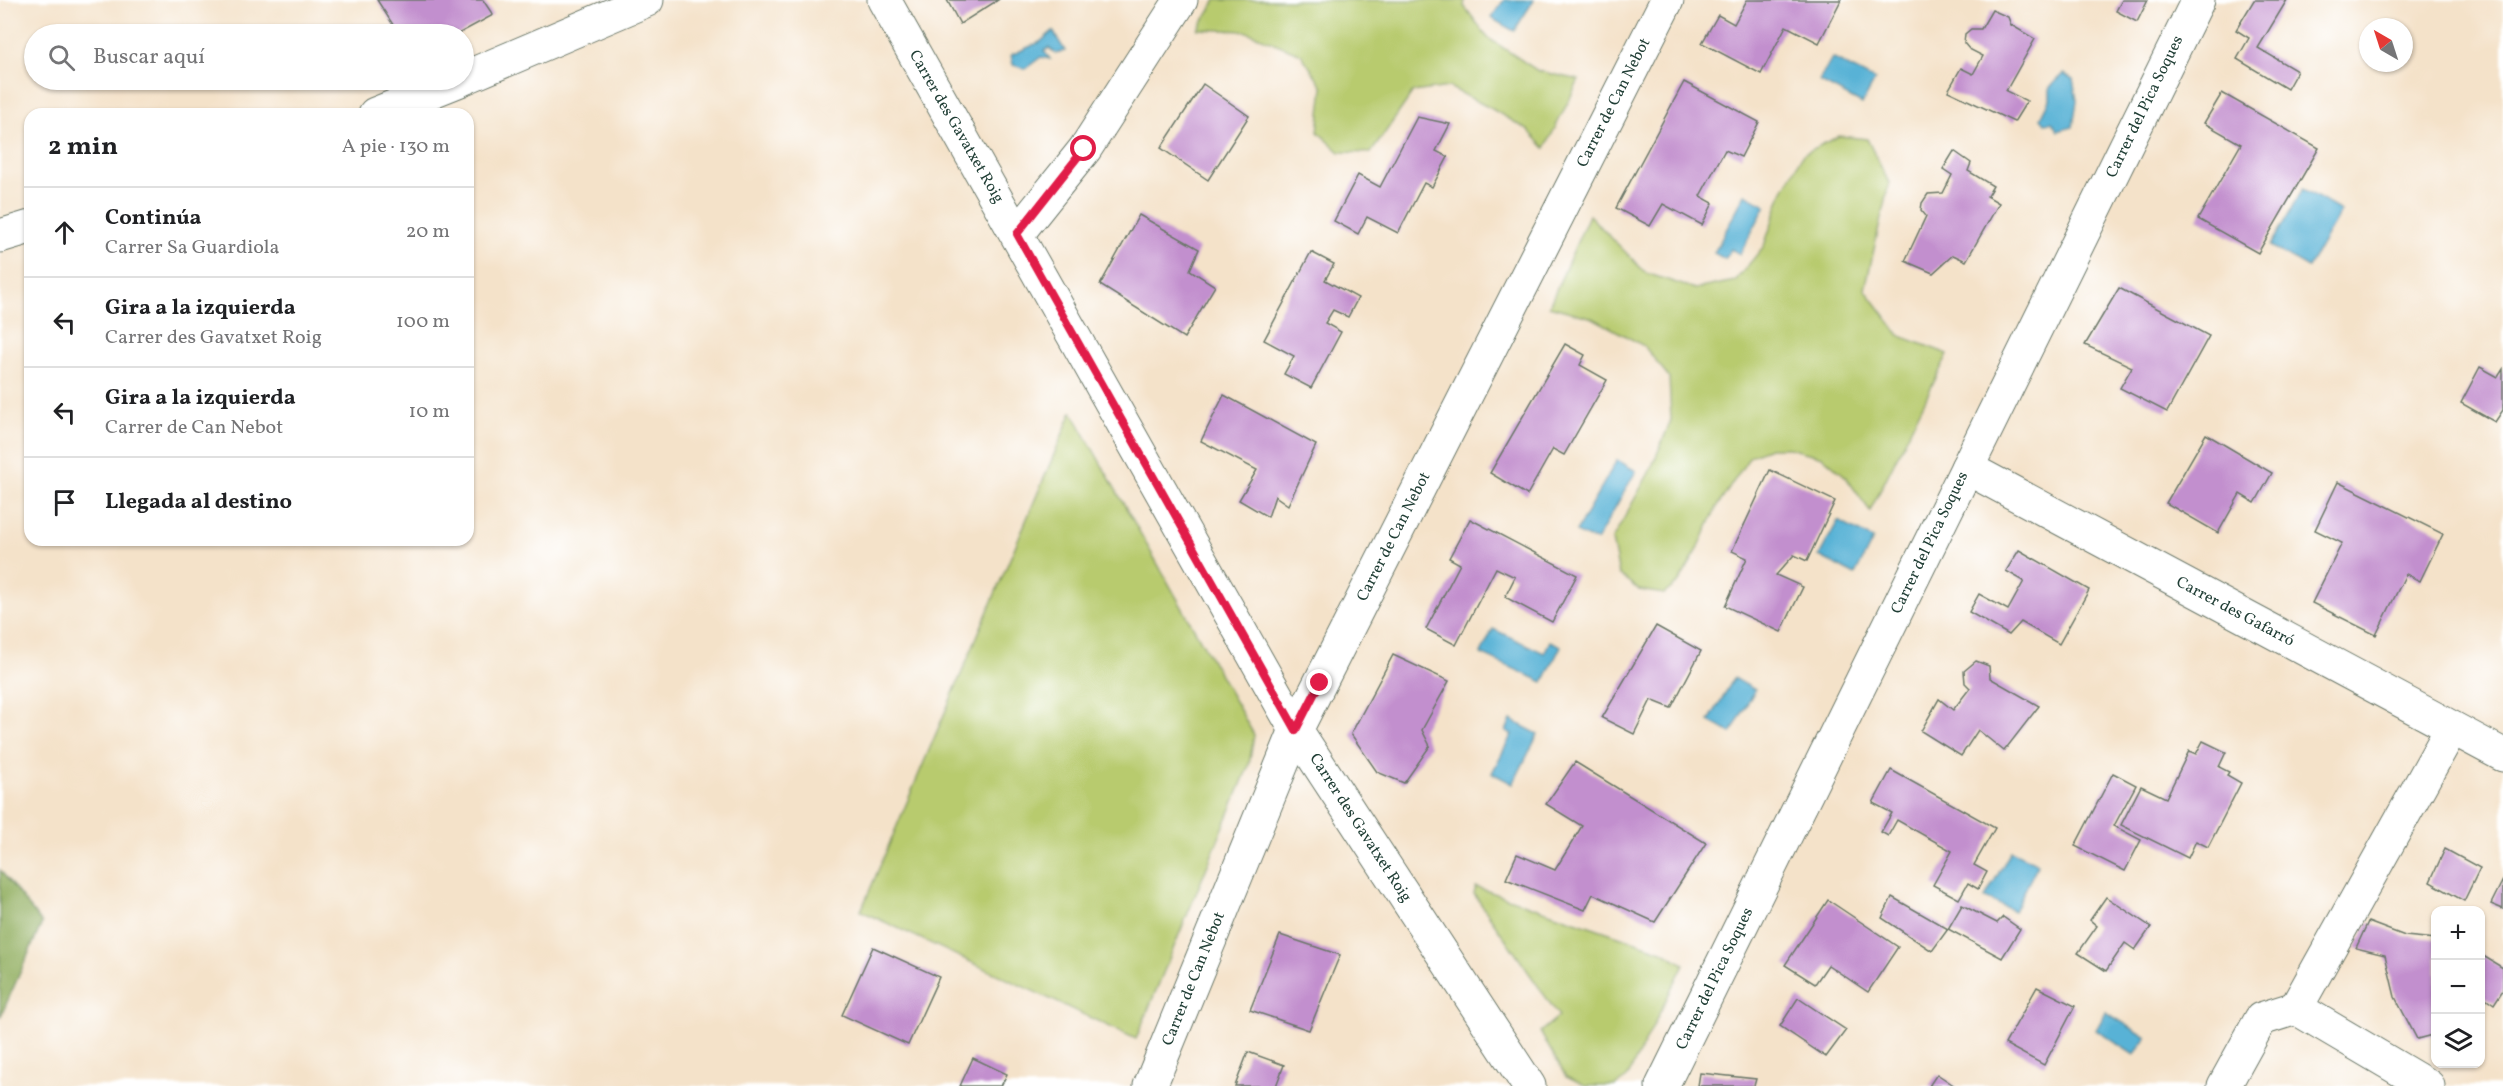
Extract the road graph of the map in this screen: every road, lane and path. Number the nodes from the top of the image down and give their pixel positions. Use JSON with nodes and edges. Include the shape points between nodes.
{"nodes":[{"id":1,"x":647,"y":0,"type":"edge"},
{"id":2,"x":884,"y":0,"type":"edge"},
{"id":3,"x":1181,"y":0,"type":"edge"},
{"id":4,"x":1667,"y":0,"type":"edge"},
{"id":5,"x":2198,"y":0,"type":"edge"},
{"id":6,"x":474,"y":74,"type":"edge"},
{"id":7,"x":435,"y":90,"type":"edge"},
{"id":8,"x":390,"y":108,"type":"edge"},
{"id":9,"x":24,"y":229,"type":"edge"},
{"id":10,"x":1017,"y":234,"type":"junction"},
{"id":11,"x":0,"y":236,"type":"edge"},
{"id":12,"x":1967,"y":468,"type":"junction"},
{"id":13,"x":2452,"y":728,"type":"junction"},
{"id":14,"x":1296,"y":730,"type":"junction"},
{"id":15,"x":2503,"y":755,"type":"edge"},
{"id":16,"x":2296,"y":1008,"type":"junction"},
{"id":17,"x":1150,"y":1086,"type":"edge"},
{"id":18,"x":1529,"y":1086,"type":"edge"},
{"id":19,"x":1662,"y":1086,"type":"edge"},
{"id":20,"x":2223,"y":1086,"type":"edge"},
{"id":21,"x":2428,"y":1086,"type":"edge"}],
"edges":[{"from":1,"to":6,"type":"street"},
{"from":2,"to":10,"type":"street","name":"Carrer des Gavatxet Roig"},
{"from":3,"to":10,"type":"street","via":[[1084,149]]},
{"from":4,"to":14,"type":"street","name":"Carrer de Can Nebot"},
{"from":5,"to":12,"type":"street","name":"Carrer del Pica Soques"},
{"from":7,"to":8,"type":"street"},
{"from":9,"to":11,"type":"street"},
{"from":10,"to":14,"type":"street","name":"Carrer des Gavatxet Roig"},
{"from":12,"to":13,"type":"street","name":"Carrer des Gafarró"},
{"from":12,"to":19,"type":"street","name":"Carrer del Pica Soques"},
{"from":13,"to":15,"type":"street","name":"Carrer des Gafarró"},
{"from":13,"to":16,"type":"street"},
{"from":14,"to":17,"type":"street","name":"Carrer de Can Nebot"},
{"from":14,"to":18,"type":"street","name":"Carrer des Gavatxet Roig"},
{"from":16,"to":20,"type":"street","via":[[2261,1019]]},
{"from":16,"to":21,"type":"street"}]}
